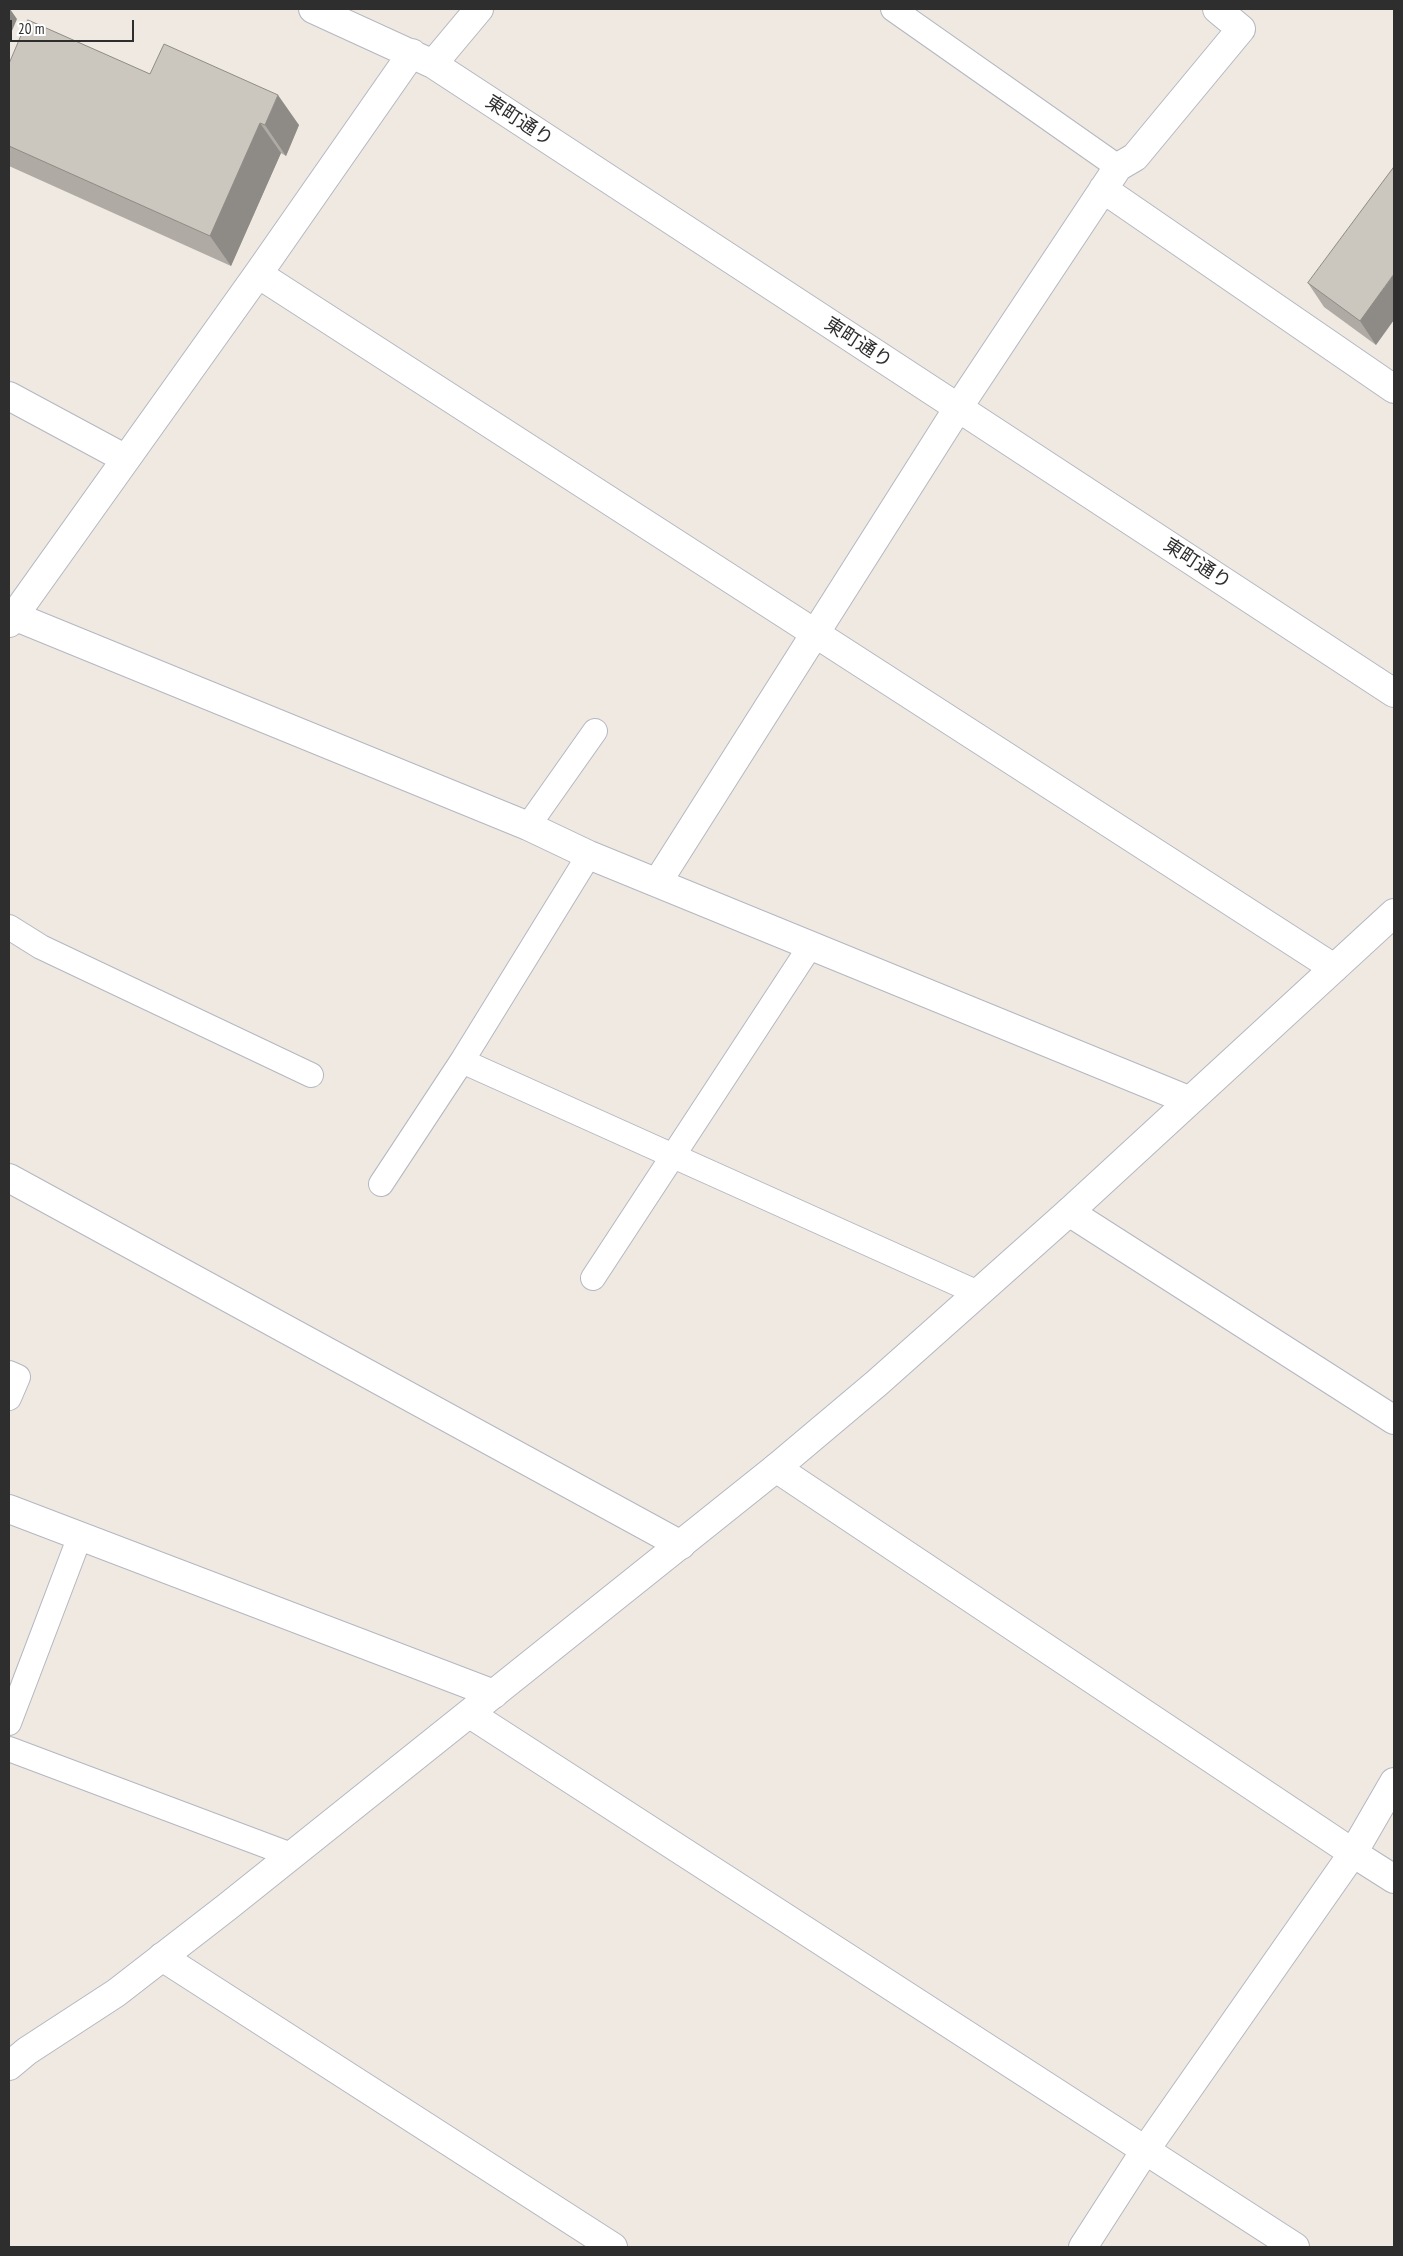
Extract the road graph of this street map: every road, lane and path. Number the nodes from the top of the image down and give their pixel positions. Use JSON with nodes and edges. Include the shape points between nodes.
{"nodes":[{"id":1,"x":313,"y":9,"type":"edge"},
{"id":2,"x":479,"y":9,"type":"edge"},
{"id":3,"x":893,"y":9,"type":"edge"},
{"id":4,"x":1217,"y":9,"type":"edge"},
{"id":5,"x":422,"y":58,"type":"junction"},
{"id":6,"x":1111,"y":178,"type":"junction"},
{"id":7,"x":258,"y":274,"type":"junction"},
{"id":8,"x":1394,"y":389,"type":"edge"},
{"id":9,"x":9,"y":396,"type":"edge"},
{"id":10,"x":958,"y":408,"type":"junction"},
{"id":11,"x":126,"y":459,"type":"junction"},
{"id":12,"x":11,"y":619,"type":"edge"},
{"id":13,"x":814,"y":634,"type":"junction"},
{"id":14,"x":1394,"y":693,"type":"edge"},
{"id":15,"x":595,"y":731,"type":"dead end"},
{"id":16,"x":528,"y":826,"type":"junction"},
{"id":17,"x":589,"y":855,"type":"junction"},
{"id":18,"x":657,"y":883,"type":"junction"},
{"id":19,"x":1394,"y":912,"type":"edge"},
{"id":20,"x":9,"y":927,"type":"edge"},
{"id":21,"x":811,"y":945,"type":"junction"},
{"id":22,"x":1334,"y":968,"type":"junction"},
{"id":23,"x":462,"y":1061,"type":"junction"},
{"id":24,"x":311,"y":1075,"type":"dead end"},
{"id":25,"x":1188,"y":1100,"type":"junction"},
{"id":26,"x":674,"y":1156,"type":"junction"},
{"id":27,"x":9,"y":1178,"type":"edge"},
{"id":28,"x":381,"y":1184,"type":"dead end"},
{"id":29,"x":1069,"y":1212,"type":"junction"},
{"id":30,"x":593,"y":1278,"type":"dead end"},
{"id":31,"x":978,"y":1293,"type":"junction"},
{"id":32,"x":9,"y":1373,"type":"edge"},
{"id":33,"x":9,"y":1398,"type":"edge"},
{"id":34,"x":1394,"y":1420,"type":"edge"},
{"id":35,"x":776,"y":1468,"type":"junction"},
{"id":36,"x":9,"y":1509,"type":"edge"},
{"id":37,"x":80,"y":1536,"type":"junction"},
{"id":38,"x":681,"y":1544,"type":"junction"},
{"id":39,"x":494,"y":1694,"type":"junction"},
{"id":40,"x":470,"y":1714,"type":"junction"},
{"id":41,"x":9,"y":1723,"type":"edge"},
{"id":42,"x":9,"y":1750,"type":"edge"},
{"id":43,"x":1394,"y":1782,"type":"edge"},
{"id":44,"x":1353,"y":1853,"type":"junction"},
{"id":45,"x":291,"y":1855,"type":"junction"},
{"id":46,"x":1394,"y":1879,"type":"edge"},
{"id":47,"x":162,"y":1957,"type":"junction"},
{"id":48,"x":9,"y":2066,"type":"edge"},
{"id":49,"x":1146,"y":2149,"type":"junction"},
{"id":50,"x":612,"y":2247,"type":"edge"},
{"id":51,"x":1083,"y":2247,"type":"edge"},
{"id":52,"x":1295,"y":2247,"type":"edge"}],
"edges":[{"from":1,"to":5,"type":"street","name":"東町通り"},
{"from":2,"to":5,"type":"street"},
{"from":3,"to":6,"type":"lane"},
{"from":4,"to":6,"type":"street","via":[[1241,29],[1135,157]]},
{"from":5,"to":7,"type":"street"},
{"from":5,"to":10,"type":"street","name":"東町通り"},
{"from":6,"to":8,"type":"street"},
{"from":6,"to":10,"type":"street"},
{"from":7,"to":11,"type":"street"},
{"from":7,"to":13,"type":"street"},
{"from":9,"to":11,"type":"street"},
{"from":10,"to":13,"type":"street"},
{"from":10,"to":14,"type":"street","name":"東町通り"},
{"from":11,"to":12,"type":"street"},
{"from":12,"to":16,"type":"street"},
{"from":13,"to":18,"type":"street"},
{"from":13,"to":22,"type":"street"},
{"from":15,"to":16,"type":"lane"},
{"from":16,"to":17,"type":"street"},
{"from":17,"to":18,"type":"street"},
{"from":17,"to":23,"type":"lane"},
{"from":18,"to":21,"type":"street"},
{"from":19,"to":22,"type":"street"},
{"from":20,"to":24,"type":"lane","via":[[41,946]]},
{"from":21,"to":25,"type":"street"},
{"from":21,"to":26,"type":"lane"},
{"from":22,"to":25,"type":"street"},
{"from":23,"to":26,"type":"lane"},
{"from":23,"to":28,"type":"lane"},
{"from":25,"to":29,"type":"street"},
{"from":26,"to":30,"type":"lane"},
{"from":26,"to":31,"type":"lane"},
{"from":27,"to":38,"type":"street"},
{"from":29,"to":31,"type":"street"},
{"from":29,"to":34,"type":"street"},
{"from":31,"to":35,"type":"street"},
{"from":32,"to":33,"type":"lane","via":[[18,1377]]},
{"from":35,"to":38,"type":"street"},
{"from":35,"to":44,"type":"street"},
{"from":36,"to":37,"type":"street"},
{"from":37,"to":39,"type":"street"},
{"from":37,"to":41,"type":"lane"},
{"from":38,"to":39,"type":"street"},
{"from":39,"to":40,"type":"street"},
{"from":40,"to":45,"type":"street"},
{"from":40,"to":49,"type":"street"},
{"from":42,"to":45,"type":"lane"},
{"from":43,"to":44,"type":"street"},
{"from":44,"to":46,"type":"street"},
{"from":44,"to":49,"type":"street"},
{"from":45,"to":47,"type":"street"},
{"from":47,"to":48,"type":"street","via":[[116,1993]]},
{"from":47,"to":50,"type":"street"},
{"from":49,"to":51,"type":"street"},
{"from":49,"to":52,"type":"street"}]}
